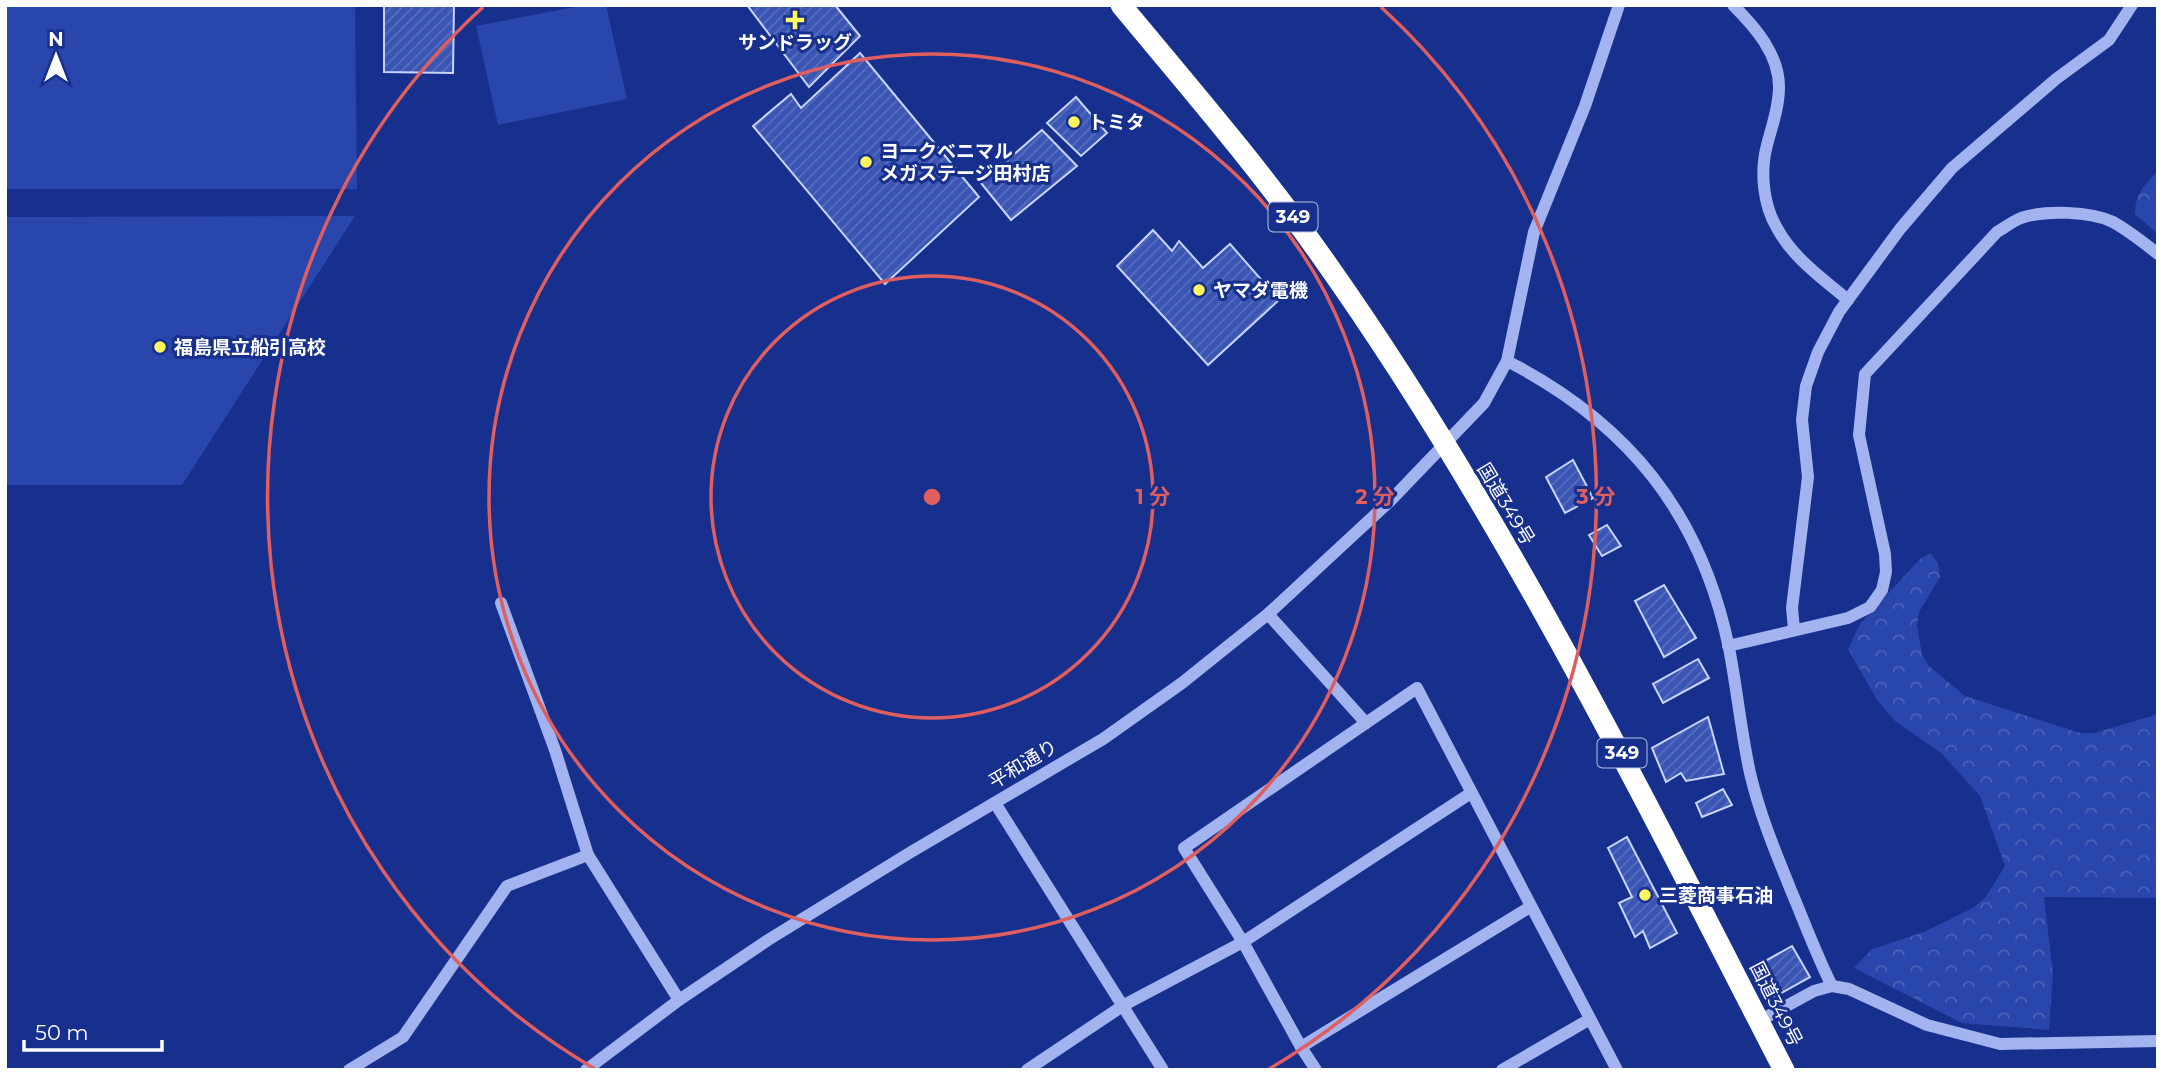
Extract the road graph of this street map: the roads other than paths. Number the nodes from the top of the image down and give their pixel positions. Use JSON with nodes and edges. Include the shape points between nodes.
{"nodes":[{"id":1,"x":1121,"y":5,"type":"edge"},
{"id":2,"x":1619,"y":5,"type":"edge"},
{"id":3,"x":1733,"y":5,"type":"edge"},
{"id":4,"x":2132,"y":5,"type":"edge"},
{"id":5,"x":2158,"y":254,"type":"edge"},
{"id":6,"x":1848,"y":300,"type":"junction"},
{"id":7,"x":1507,"y":360,"type":"junction"},
{"id":8,"x":1445,"y":444,"type":"junction"},
{"id":9,"x":501,"y":603,"type":"dead end"},
{"id":10,"x":1268,"y":614,"type":"junction"},
{"id":11,"x":1794,"y":629,"type":"junction"},
{"id":12,"x":1728,"y":646,"type":"junction"},
{"id":13,"x":1366,"y":723,"type":"junction"},
{"id":14,"x":1471,"y":793,"type":"junction"},
{"id":15,"x":995,"y":803,"type":"junction"},
{"id":16,"x":588,"y":855,"type":"junction"},
{"id":17,"x":1530,"y":907,"type":"junction"},
{"id":18,"x":1243,"y":942,"type":"junction"},
{"id":19,"x":1832,"y":986,"type":"junction"},
{"id":20,"x":679,"y":1000,"type":"junction"},
{"id":21,"x":1124,"y":1005,"type":"junction"},
{"id":22,"x":1590,"y":1019,"type":"junction"},
{"id":23,"x":1759,"y":1021,"type":"junction"},
{"id":24,"x":2158,"y":1041,"type":"edge"},
{"id":25,"x":1301,"y":1047,"type":"junction"},
{"id":26,"x":349,"y":1070,"type":"edge"},
{"id":27,"x":586,"y":1070,"type":"edge"},
{"id":28,"x":1027,"y":1070,"type":"edge"},
{"id":29,"x":1163,"y":1070,"type":"edge"},
{"id":30,"x":1316,"y":1070,"type":"edge"},
{"id":31,"x":1502,"y":1070,"type":"edge"},
{"id":32,"x":1617,"y":1070,"type":"edge"},
{"id":33,"x":1784,"y":1070,"type":"edge"}],
"edges":[{"from":1,"to":8,"type":"highway","name":"国道349号","number":"349","via":[[1240,146],[1321,255]]},
{"from":2,"to":7,"type":"street","name":"平和通り","via":[[1585,106],[1534,232]]},
{"from":3,"to":6,"type":"street","via":[[1770,51],[1779,86],[1763,175],[1775,226],[1790,249]]},
{"from":4,"to":6,"type":"street","via":[[2109,40],[1952,168]]},
{"from":5,"to":11,"type":"street","via":[[2110,221],[2080,214],[2020,218],[1997,232],[1865,374],[1859,435],[1885,554],[1882,590],[1870,607],[1848,618]]},
{"from":6,"to":11,"type":"street","via":[[1818,352],[1806,386],[1802,420],[1808,477],[1792,608]]},
{"from":7,"to":8,"type":"street","name":"平和通り","via":[[1484,403]]},
{"from":7,"to":12,"type":"street","via":[[1577,402],[1656,480],[1684,523],[1705,569]]},
{"from":8,"to":10,"type":"street","name":"平和通り"},
{"from":8,"to":23,"type":"highway","name":"国道349号","number":"349","via":[[1614,738]]},
{"from":9,"to":16,"type":"street"},
{"from":10,"to":13,"type":"street"},
{"from":10,"to":15,"type":"street","name":"平和通り","via":[[1103,739]]},
{"from":11,"to":12,"type":"street"},
{"from":12,"to":19,"type":"street","via":[[1754,785],[1767,829]]},
{"from":13,"to":14,"type":"street","via":[[1417,688]]},
{"from":13,"to":18,"type":"street","via":[[1184,848]]},
{"from":14,"to":17,"type":"street"},
{"from":14,"to":18,"type":"street"},
{"from":15,"to":20,"type":"street","name":"平和通り","via":[[816,909]]},
{"from":15,"to":21,"type":"street"},
{"from":16,"to":20,"type":"street"},
{"from":16,"to":26,"type":"street","via":[[507,886],[403,1037]]},
{"from":17,"to":22,"type":"street"},
{"from":17,"to":25,"type":"street"},
{"from":18,"to":21,"type":"street"},
{"from":18,"to":25,"type":"street"},
{"from":19,"to":23,"type":"street"},
{"from":19,"to":24,"type":"street","via":[[1849,989],[1927,1025],[2000,1044]]},
{"from":20,"to":27,"type":"street","name":"平和通り"},
{"from":21,"to":28,"type":"street"},
{"from":21,"to":29,"type":"street"},
{"from":22,"to":31,"type":"street"},
{"from":22,"to":32,"type":"street"},
{"from":23,"to":33,"type":"highway","name":"国道349号","number":"349"},
{"from":25,"to":30,"type":"street"}]}
